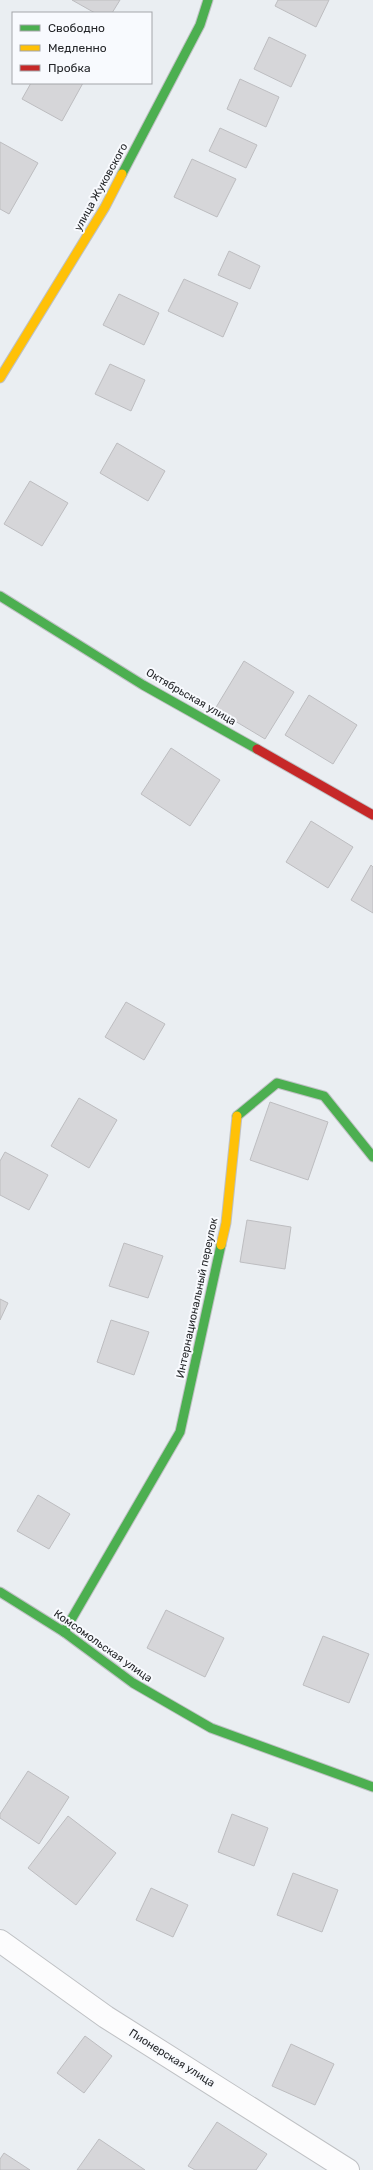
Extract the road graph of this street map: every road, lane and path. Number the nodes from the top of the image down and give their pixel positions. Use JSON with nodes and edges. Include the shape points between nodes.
{"nodes":[{"id":1,"x":208,"y":0,"type":"edge"},
{"id":2,"x":0,"y":378,"type":"edge"},
{"id":3,"x":0,"y":596,"type":"edge"},
{"id":4,"x":373,"y":815,"type":"edge"},
{"id":5,"x":373,"y":1158,"type":"edge"},
{"id":6,"x":0,"y":1592,"type":"edge"},
{"id":7,"x":64,"y":1632,"type":"junction"},
{"id":8,"x":373,"y":1787,"type":"edge"},
{"id":9,"x":0,"y":1941,"type":"edge"},
{"id":10,"x":348,"y":2170,"type":"edge"}],
"edges":[{"from":1,"to":2,"type":"street","name":"улица Жуковского","via":[[200,25],[105,207]]},
{"from":3,"to":4,"type":"street","name":"Октябрьская улица","via":[[144,685]]},
{"from":5,"to":7,"type":"street","name":"Интернациональный переулок","via":[[324,1096],[277,1083],[237,1115],[226,1223],[180,1432]]},
{"from":6,"to":7,"type":"street","name":"Комсомольская улица"},
{"from":7,"to":8,"type":"street","name":"Комсомольская улица","via":[[133,1683],[211,1728]]},
{"from":9,"to":10,"type":"street","name":"Пионерская улица","via":[[106,2016]]}]}
